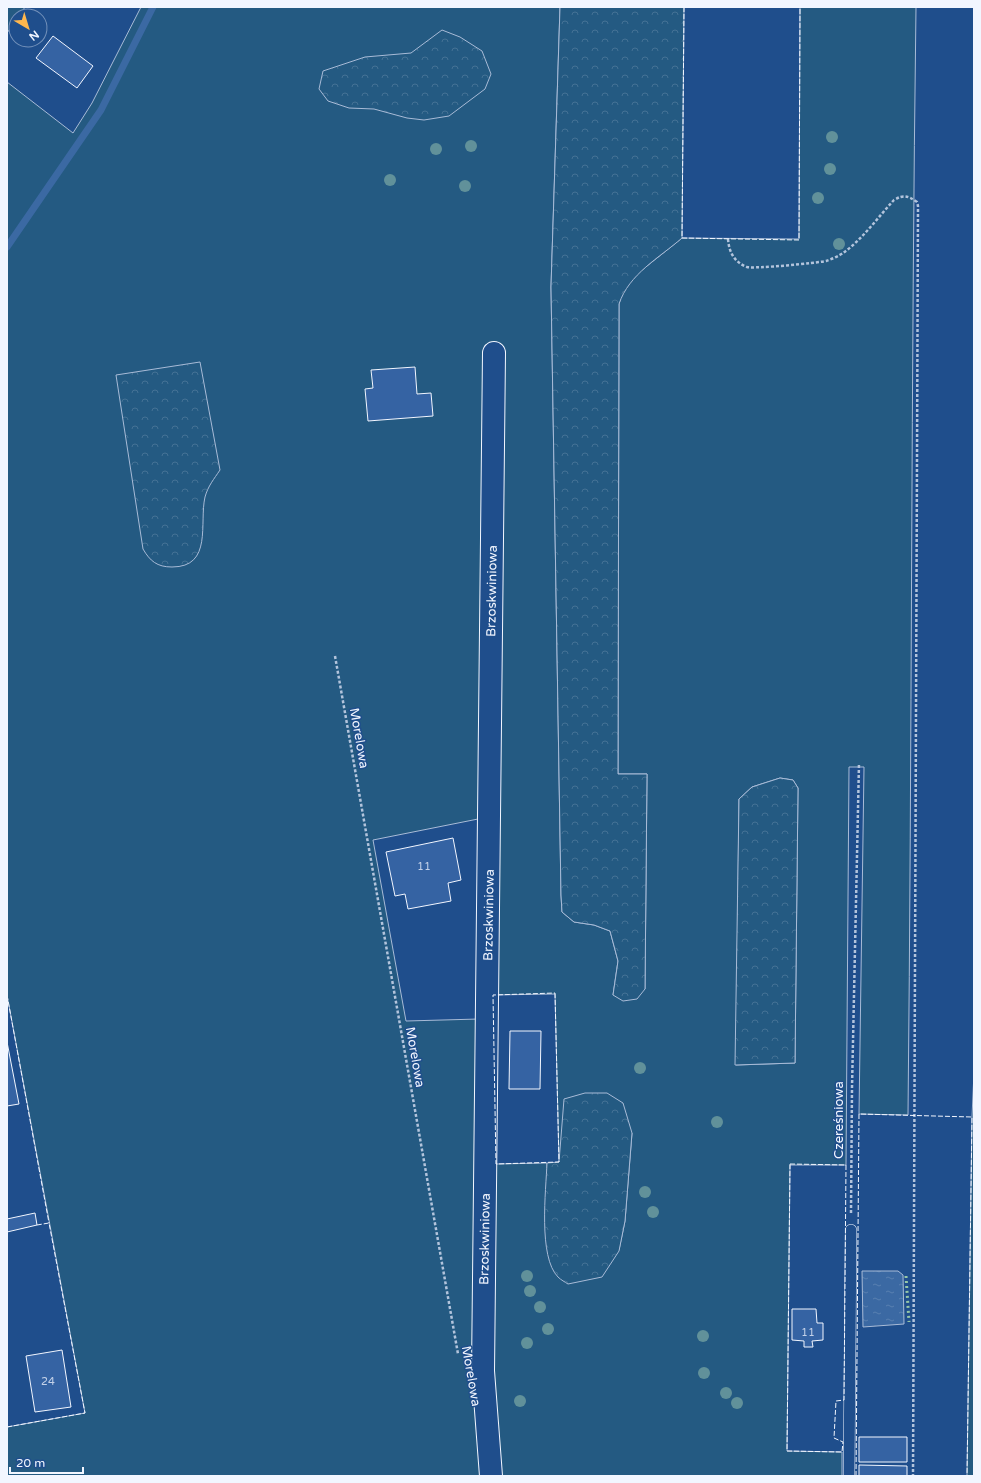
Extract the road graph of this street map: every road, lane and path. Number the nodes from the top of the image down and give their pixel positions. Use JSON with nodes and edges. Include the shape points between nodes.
{"nodes":[{"id":1,"x":728,"y":239,"type":"dead end"},
{"id":2,"x":494,"y":353,"type":"dead end"},
{"id":3,"x":335,"y":656,"type":"dead end"},
{"id":4,"x":859,"y":764,"type":"dead end"},
{"id":5,"x":851,"y":1230,"type":"joint"},
{"id":6,"x":459,"y":1358,"type":"dead end"},
{"id":7,"x":491,"y":1476,"type":"edge"},
{"id":8,"x":849,"y":1476,"type":"edge"},
{"id":9,"x":913,"y":1476,"type":"edge"}],
"edges":[{"from":1,"to":9,"type":"path","via":[[733,257],[749,267],[811,264],[827,261],[842,254],[900,196],[907,195],[917,202],[918,206]]},
{"from":2,"to":7,"type":"street","name":"Brzoskwiniowa","via":[[483,1371]]},
{"from":3,"to":6,"type":"path","name":"Morelowa"},
{"from":4,"to":5,"type":"path","name":"Czereśniowa"},
{"from":5,"to":8,"type":"lane"}]}
